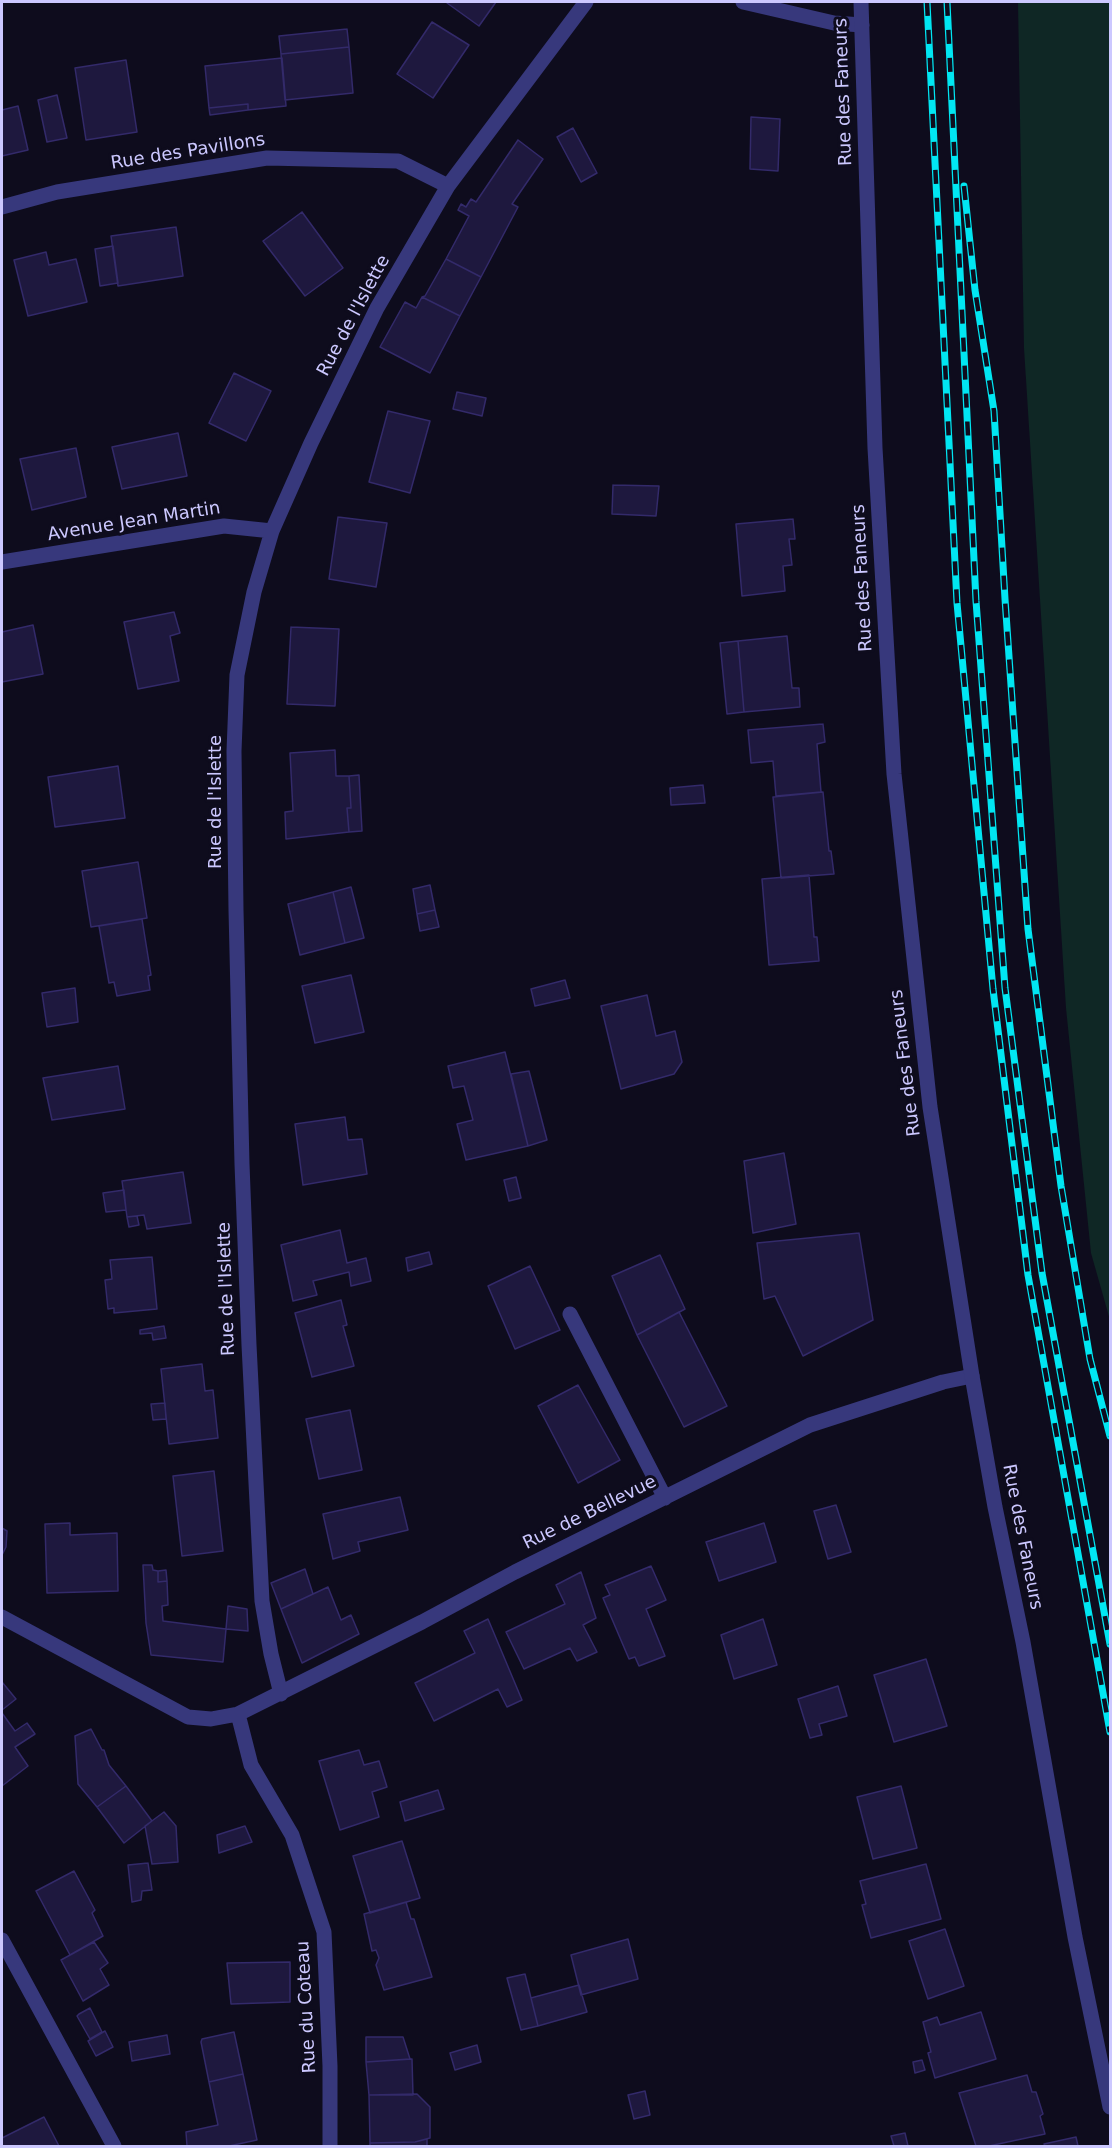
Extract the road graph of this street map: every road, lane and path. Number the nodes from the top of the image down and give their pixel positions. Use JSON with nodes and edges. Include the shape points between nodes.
{"nodes":[{"id":1,"x":586,"y":2,"type":"edge"},
{"id":2,"x":743,"y":2,"type":"edge"},
{"id":3,"x":861,"y":2,"type":"edge"},
{"id":4,"x":862,"y":25,"type":"junction"},
{"id":5,"x":448,"y":186,"type":"junction"},
{"id":6,"x":2,"y":207,"type":"edge"},
{"id":7,"x":272,"y":531,"type":"junction"},
{"id":8,"x":2,"y":562,"type":"edge"},
{"id":9,"x":570,"y":1314,"type":"dead end"},
{"id":10,"x":972,"y":1376,"type":"junction"},
{"id":11,"x":665,"y":1498,"type":"junction"},
{"id":12,"x":2,"y":1617,"type":"edge"},
{"id":13,"x":281,"y":1694,"type":"junction"},
{"id":14,"x":238,"y":1714,"type":"junction"},
{"id":15,"x":2,"y":1940,"type":"edge"},
{"id":16,"x":1110,"y":2107,"type":"edge"},
{"id":17,"x":114,"y":2146,"type":"edge"},
{"id":18,"x":330,"y":2146,"type":"edge"}],
"edges":[{"from":1,"to":5,"type":"street","name":"Rue de l'Islette"},
{"from":2,"to":4,"type":"street","via":[[834,23]]},
{"from":3,"to":4,"type":"street","name":"Rue des Faneurs"},
{"from":4,"to":10,"type":"street","name":"Rue des Faneurs","via":[[875,448],[894,774],[930,1107]]},
{"from":5,"to":6,"type":"street","name":"Rue des Pavillons","via":[[398,161],[267,158],[57,192]]},
{"from":5,"to":7,"type":"street","name":"Rue de l'Islette","via":[[377,308]]},
{"from":7,"to":8,"type":"street","name":"Avenue Jean Martin","via":[[224,526]]},
{"from":7,"to":13,"type":"street","name":"Rue de l'Islette","via":[[254,591],[237,675],[234,751],[249,1345],[262,1600]]},
{"from":9,"to":11,"type":"street"},
{"from":10,"to":11,"type":"street","name":"Rue de Bellevue","via":[[810,1425]]},
{"from":10,"to":16,"type":"street","name":"Rue des Faneurs"},
{"from":11,"to":13,"type":"street","name":"Rue de Bellevue"},
{"from":12,"to":14,"type":"street","via":[[188,1717],[211,1719]]},
{"from":13,"to":14,"type":"street","name":"Rue de Bellevue"},
{"from":14,"to":18,"type":"street","name":"Rue du Coteau","via":[[252,1765],[292,1834],[324,1932]]},
{"from":15,"to":17,"type":"street"}]}
